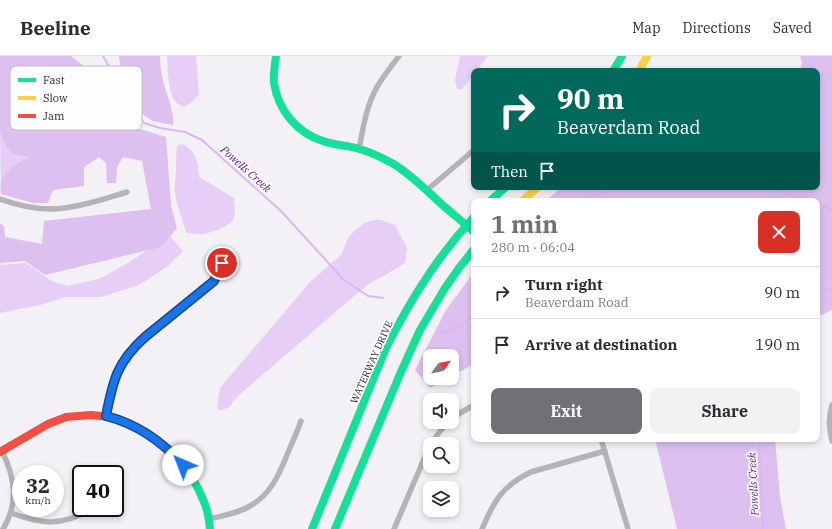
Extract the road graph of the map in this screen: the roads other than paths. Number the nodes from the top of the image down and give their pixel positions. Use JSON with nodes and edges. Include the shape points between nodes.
{"nodes":[{"id":1,"x":276,"y":56,"type":"edge"},
{"id":2,"x":399,"y":56,"type":"edge"},
{"id":3,"x":622,"y":56,"type":"edge"},
{"id":4,"x":647,"y":56,"type":"edge"},
{"id":5,"x":615,"y":68,"type":"edge"},
{"id":6,"x":641,"y":68,"type":"edge"},
{"id":7,"x":358,"y":149,"type":"junction"},
{"id":8,"x":471,"y":153,"type":"edge"},
{"id":9,"x":427,"y":190,"type":"junction"},
{"id":10,"x":503,"y":190,"type":"edge"},
{"id":11,"x":535,"y":190,"type":"edge"},
{"id":12,"x":127,"y":192,"type":"dead end"},
{"id":13,"x":493,"y":198,"type":"edge"},
{"id":14,"x":525,"y":198,"type":"edge"},
{"id":15,"x":0,"y":199,"type":"edge"},
{"id":16,"x":471,"y":220,"type":"edge"},
{"id":17,"x":466,"y":225,"type":"junction"},
{"id":18,"x":471,"y":229,"type":"edge"},
{"id":19,"x":471,"y":253,"type":"edge"},
{"id":20,"x":222,"y":263,"type":"dead end"},
{"id":21,"x":832,"y":405,"type":"edge"},
{"id":22,"x":471,"y":407,"type":"edge"},
{"id":23,"x":459,"y":414,"type":"edge"},
{"id":24,"x":106,"y":416,"type":"junction"},
{"id":25,"x":301,"y":421,"type":"dead end"},
{"id":26,"x":442,"y":429,"type":"edge"},
{"id":27,"x":436,"y":437,"type":"edge"},
{"id":28,"x":832,"y":441,"type":"edge"},
{"id":29,"x":602,"y":442,"type":"edge"},
{"id":30,"x":1,"y":451,"type":"edge"},
{"id":31,"x":605,"y":451,"type":"junction"},
{"id":32,"x":423,"y":461,"type":"edge"},
{"id":33,"x":11,"y":513,"type":"junction"},
{"id":34,"x":78,"y":517,"type":"edge"},
{"id":35,"x":209,"y":520,"type":"junction"},
{"id":36,"x":3,"y":529,"type":"edge"},
{"id":37,"x":210,"y":529,"type":"edge"},
{"id":38,"x":312,"y":529,"type":"edge"},
{"id":39,"x":335,"y":529,"type":"edge"},
{"id":40,"x":394,"y":529,"type":"edge"},
{"id":41,"x":482,"y":529,"type":"edge"},
{"id":42,"x":628,"y":529,"type":"edge"}],
"edges":[{"from":1,"to":7,"type":"main road","via":[[273,74],[276,96],[292,121],[300,129],[320,140]]},
{"from":2,"to":7,"type":"street","via":[[375,90]]},
{"from":3,"to":5,"type":"main road"},
{"from":4,"to":6,"type":"main road"},
{"from":7,"to":9,"type":"main road","via":[[385,159]]},
{"from":8,"to":9,"type":"street"},
{"from":9,"to":17,"type":"main road"},
{"from":10,"to":13,"type":"main road"},
{"from":11,"to":14,"type":"main road"},
{"from":12,"to":15,"type":"street","via":[[77,206],[51,209],[20,205]]},
{"from":16,"to":17,"type":"main road","name":"WATERWAY DRIVE"},
{"from":17,"to":18,"type":"main road"},
{"from":17,"to":38,"type":"main road","name":"WATERWAY DRIVE","via":[[435,264],[400,320],[386,348]]},
{"from":19,"to":39,"type":"main road","via":[[435,303],[410,349]]},
{"from":20,"to":24,"type":"street","via":[[214,281],[145,337],[127,355],[115,376]]},
{"from":21,"to":28,"type":"street","via":[[829,418]]},
{"from":22,"to":23,"type":"street"},
{"from":24,"to":30,"type":"main road","via":[[69,416]]},
{"from":24,"to":35,"type":"main road","via":[[131,424],[171,452],[197,484]]},
{"from":25,"to":35,"type":"street","via":[[279,475],[266,494],[241,511]]},
{"from":26,"to":27,"type":"street"},
{"from":29,"to":31,"type":"street"},
{"from":30,"to":33,"type":"street","via":[[8,464],[14,490]]},
{"from":31,"to":41,"type":"street","via":[[520,477],[496,500]]},
{"from":31,"to":42,"type":"street"},
{"from":32,"to":40,"type":"street"},
{"from":33,"to":34,"type":"street","via":[[48,522]]},
{"from":33,"to":36,"type":"street"},
{"from":35,"to":37,"type":"main road"}]}
